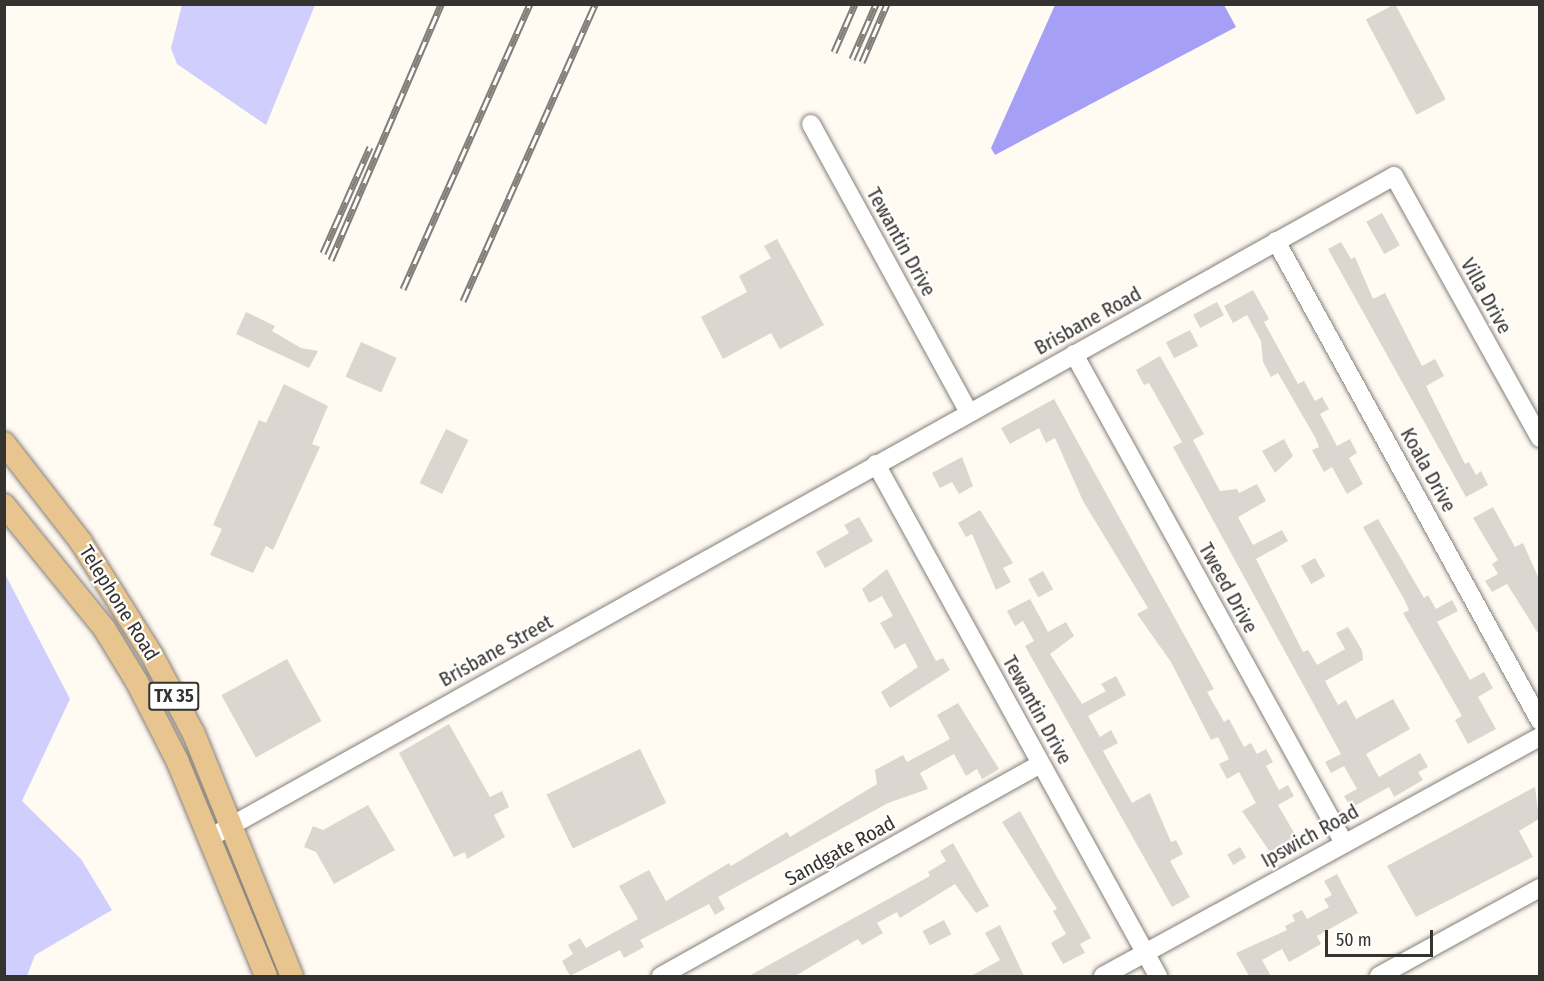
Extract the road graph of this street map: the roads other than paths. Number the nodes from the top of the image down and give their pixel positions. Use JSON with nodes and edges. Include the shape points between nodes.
{"nodes":[{"id":1,"x":811,"y":124,"type":"dead end"},
{"id":2,"x":1394,"y":176,"type":"joint"},
{"id":3,"x":1276,"y":241,"type":"junction"},
{"id":4,"x":1074,"y":354,"type":"junction"},
{"id":5,"x":969,"y":412,"type":"junction"},
{"id":6,"x":1533,"y":412,"type":"edge"},
{"id":7,"x":1539,"y":438,"type":"edge"},
{"id":8,"x":4,"y":443,"type":"edge"},
{"id":9,"x":876,"y":465,"type":"junction"},
{"id":10,"x":4,"y":505,"type":"edge"},
{"id":11,"x":804,"y":505,"type":"joint"},
{"id":12,"x":1539,"y":721,"type":"edge"},
{"id":13,"x":1539,"y":737,"type":"edge"},
{"id":14,"x":1041,"y":764,"type":"junction"},
{"id":15,"x":233,"y":825,"type":"junction"},
{"id":16,"x":211,"y":837,"type":"junction"},
{"id":17,"x":1344,"y":843,"type":"junction"},
{"id":18,"x":1539,"y":888,"type":"edge"},
{"id":19,"x":1145,"y":953,"type":"junction"},
{"id":20,"x":266,"y":976,"type":"edge"},
{"id":21,"x":292,"y":976,"type":"edge"},
{"id":22,"x":661,"y":976,"type":"edge"},
{"id":23,"x":1102,"y":976,"type":"edge"},
{"id":24,"x":1158,"y":976,"type":"edge"},
{"id":25,"x":1379,"y":976,"type":"edge"}],
"edges":[{"from":1,"to":5,"type":"street","name":"Tewantin Drive"},
{"from":2,"to":3,"type":"street","name":"Brisbane Road"},
{"from":2,"to":6,"type":"street","name":"Villa Drive"},
{"from":3,"to":4,"type":"street","name":"Brisbane Road"},
{"from":3,"to":12,"type":"street","name":"Koala Drive"},
{"from":4,"to":5,"type":"street","name":"Brisbane Road"},
{"from":4,"to":17,"type":"street","name":"Tweed Drive"},
{"from":5,"to":9,"type":"street","name":"Brisbane Road"},
{"from":6,"to":7,"type":"street","name":"Villa Drive"},
{"from":8,"to":15,"type":"main road","name":"Telephone Road","number":"TX 35","via":[[81,542],[153,657]]},
{"from":9,"to":11,"type":"street","name":"Brisbane Road"},
{"from":9,"to":14,"type":"street","name":"Tewantin Drive"},
{"from":10,"to":16,"type":"main road","name":"Telephone Road","number":"TX 35","via":[[104,628],[172,750]]},
{"from":11,"to":15,"type":"street","name":"Brisbane Street"},
{"from":13,"to":17,"type":"street","name":"Ipswich Road"},
{"from":14,"to":19,"type":"street","name":"Tewantin Drive"},
{"from":14,"to":22,"type":"street","name":"Sandgate Road"},
{"from":15,"to":16,"type":"street","name":"Brisbane Street"},
{"from":15,"to":21,"type":"main road","name":"Telephone Road","number":"TX 35"},
{"from":16,"to":20,"type":"main road","name":"Telephone Road","number":"TX 35"},
{"from":17,"to":19,"type":"street","name":"Ipswich Road"},
{"from":18,"to":25,"type":"street"},
{"from":19,"to":23,"type":"street","name":"Ipswich Road"},
{"from":19,"to":24,"type":"street","name":"Tewantin Drive"}]}
